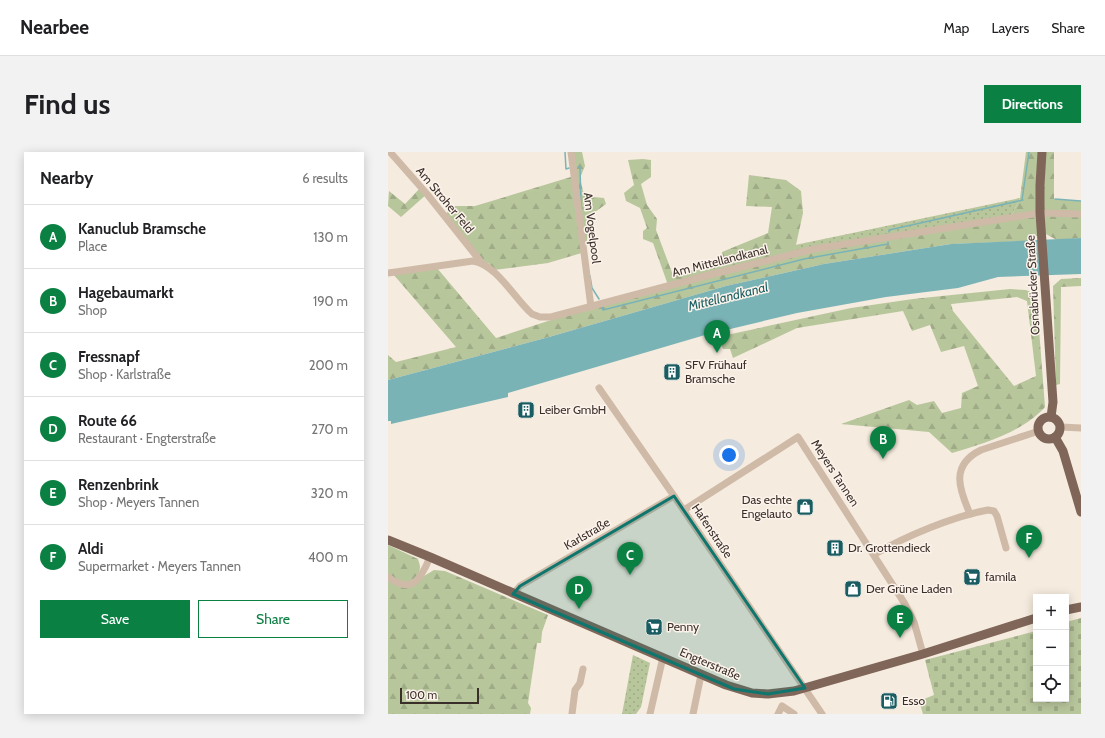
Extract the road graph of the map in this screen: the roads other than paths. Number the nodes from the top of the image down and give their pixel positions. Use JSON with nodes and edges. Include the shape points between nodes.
{"nodes":[{"id":1,"x":390,"y":152,"type":"edge"},
{"id":2,"x":571,"y":152,"type":"edge"},
{"id":3,"x":1042,"y":152,"type":"edge"},
{"id":4,"x":1040,"y":213,"type":"junction"},
{"id":5,"x":1081,"y":214,"type":"edge"},
{"id":6,"x":481,"y":262,"type":"junction"},
{"id":7,"x":388,"y":273,"type":"edge"},
{"id":8,"x":591,"y":307,"type":"junction"},
{"id":9,"x":599,"y":388,"type":"dead end"},
{"id":10,"x":1051,"y":417,"type":"junction"},
{"id":11,"x":1060,"y":428,"type":"junction"},
{"id":12,"x":1081,"y":428,"type":"edge"},
{"id":13,"x":1039,"y":431,"type":"junction"},
{"id":14,"x":1055,"y":437,"type":"junction"},
{"id":15,"x":674,"y":496,"type":"junction"},
{"id":16,"x":684,"y":510,"type":"junction"},
{"id":17,"x":1081,"y":512,"type":"edge"},
{"id":18,"x":970,"y":514,"type":"junction"},
{"id":19,"x":388,"y":540,"type":"edge"},
{"id":20,"x":1006,"y":548,"type":"dead end"},
{"id":21,"x":875,"y":554,"type":"junction"},
{"id":22,"x":430,"y":557,"type":"junction"},
{"id":23,"x":388,"y":577,"type":"edge"},
{"id":24,"x":513,"y":594,"type":"junction"},
{"id":25,"x":1081,"y":607,"type":"edge"},
{"id":26,"x":1069,"y":609,"type":"edge"},
{"id":27,"x":1033,"y":619,"type":"edge"},
{"id":28,"x":923,"y":654,"type":"junction"},
{"id":29,"x":663,"y":658,"type":"junction"},
{"id":30,"x":583,"y":670,"type":"dead end"},
{"id":31,"x":701,"y":674,"type":"junction"},
{"id":32,"x":805,"y":688,"type":"junction"},
{"id":33,"x":572,"y":714,"type":"edge"},
{"id":34,"x":650,"y":714,"type":"edge"},
{"id":35,"x":693,"y":714,"type":"edge"},
{"id":36,"x":778,"y":714,"type":"edge"},
{"id":37,"x":794,"y":714,"type":"edge"},
{"id":38,"x":822,"y":714,"type":"edge"}],
"edges":[{"from":1,"to":6,"type":"street","name":"Am Stroher Feld"},
{"from":2,"to":8,"type":"street","name":"Am Vogelpool"},
{"from":3,"to":4,"type":"main road","name":"Osnabrücker Straße"},
{"from":4,"to":5,"type":"street","name":"Am Mittellandkanal"},
{"from":4,"to":8,"type":"street","name":"Am Mittellandkanal","via":[[814,249],[709,274]]},
{"from":4,"to":10,"type":"main road","name":"Osnabrücker Straße"},
{"from":6,"to":7,"type":"street"},
{"from":6,"to":8,"type":"street","name":"Am Mittellandkanal","via":[[493,270],[524,307],[536,316],[551,317]]},
{"from":9,"to":15,"type":"street","name":"Hafenstraße"},
{"from":10,"to":11,"type":"main road","via":[[1056,419]]},
{"from":10,"to":13,"type":"main road","via":[[1042,419],[1038,426]]},
{"from":11,"to":12,"type":"street"},
{"from":11,"to":14,"type":"main road"},
{"from":13,"to":14,"type":"main road","via":[[1045,438]]},
{"from":13,"to":18,"type":"street","via":[[981,450],[964,462],[959,478],[960,488]]},
{"from":14,"to":17,"type":"main road","via":[[1063,451]]},
{"from":15,"to":16,"type":"street","name":"Hafenstraße"},
{"from":15,"to":24,"type":"street","name":"Karlstraße","via":[[520,586]]},
{"from":16,"to":21,"type":"street","name":"Meyers Tannen","via":[[798,437]]},
{"from":16,"to":32,"type":"street","name":"Hafenstraße"},
{"from":18,"to":20,"type":"street","via":[[994,511],[998,516]]},
{"from":18,"to":21,"type":"street","via":[[891,545]]},
{"from":19,"to":22,"type":"main road","name":"Engterstraße"},
{"from":21,"to":28,"type":"street","name":"Meyers Tannen","via":[[914,622]]},
{"from":22,"to":23,"type":"street","via":[[419,579],[411,584],[403,586]]},
{"from":22,"to":24,"type":"main road","name":"Engterstraße"},
{"from":24,"to":29,"type":"main road","name":"Engterstraße"},
{"from":25,"to":26,"type":"main road"},
{"from":27,"to":28,"type":"main road","name":"Engterstraße"},
{"from":28,"to":32,"type":"main road","name":"Engterstraße"},
{"from":29,"to":31,"type":"main road","name":"Engterstraße"},
{"from":29,"to":34,"type":"street"},
{"from":30,"to":33,"type":"street","via":[[580,683],[575,690]]},
{"from":31,"to":32,"type":"main road","name":"Engterstraße","via":[[752,693],[783,693]]},
{"from":31,"to":35,"type":"street"},
{"from":32,"to":38,"type":"street","name":"Hafenstraße"},
{"from":36,"to":37,"type":"street","via":[[782,706]]}]}
